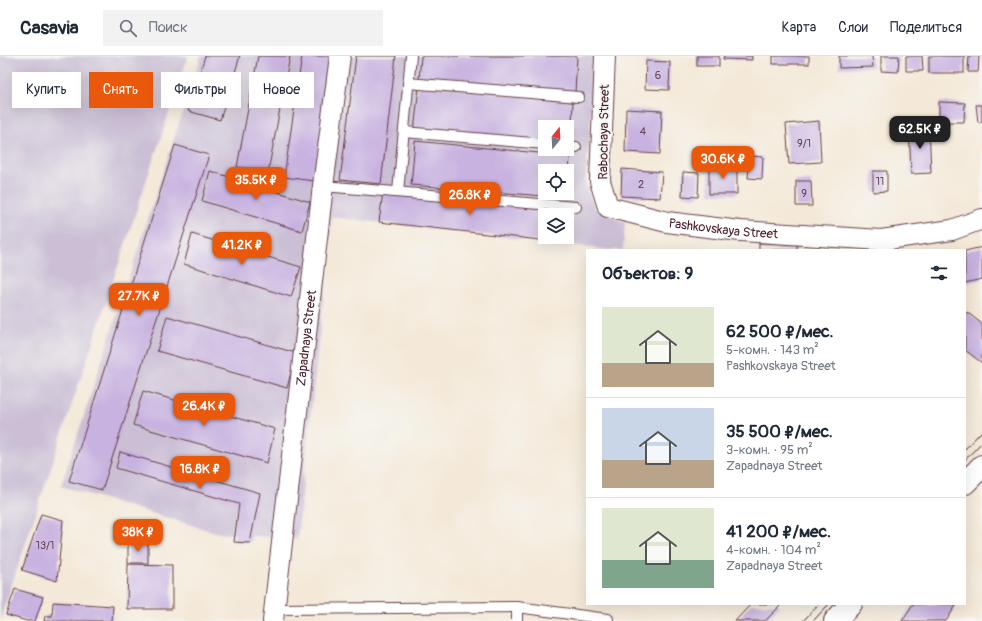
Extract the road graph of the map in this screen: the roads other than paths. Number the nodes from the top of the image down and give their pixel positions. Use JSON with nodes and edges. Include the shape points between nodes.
{"nodes":[{"id":1,"x":340,"y":56,"type":"edge"},
{"id":2,"x":411,"y":56,"type":"edge"},
{"id":3,"x":605,"y":56,"type":"edge"},
{"id":4,"x":408,"y":83,"type":"junction"},
{"id":5,"x":579,"y":97,"type":"dead end"},
{"id":6,"x":404,"y":132,"type":"junction"},
{"id":7,"x":538,"y":143,"type":"edge"},
{"id":8,"x":323,"y":186,"type":"junction"},
{"id":9,"x":398,"y":192,"type":"junction"},
{"id":10,"x":576,"y":206,"type":"dead end"},
{"id":11,"x":608,"y":207,"type":"joint"},
{"id":12,"x":982,"y":219,"type":"edge"},
{"id":13,"x":982,"y":466,"type":"edge"},
{"id":14,"x":966,"y":483,"type":"edge"},
{"id":15,"x":850,"y":605,"type":"edge"},
{"id":16,"x":517,"y":606,"type":"junction"},
{"id":17,"x":274,"y":615,"type":"edge"},
{"id":18,"x":608,"y":619,"type":"dead end"},
{"id":19,"x":517,"y":621,"type":"edge"},
{"id":20,"x":835,"y":621,"type":"edge"}],
"edges":[{"from":1,"to":8,"type":"street","name":"Zapadnaya Street"},
{"from":2,"to":4,"type":"lane"},
{"from":3,"to":11,"type":"street","name":"Rabochaya Street","via":[[600,181]]},
{"from":4,"to":5,"type":"lane"},
{"from":4,"to":6,"type":"lane"},
{"from":6,"to":7,"type":"lane"},
{"from":6,"to":9,"type":"lane"},
{"from":8,"to":9,"type":"lane"},
{"from":8,"to":17,"type":"street","name":"Zapadnaya Street"},
{"from":9,"to":10,"type":"lane"},
{"from":11,"to":12,"type":"street","name":"Pashkovskaya Street","via":[[667,222],[740,231],[881,240],[952,230]]},
{"from":13,"to":14,"type":"street"},
{"from":15,"to":20,"type":"street"},
{"from":16,"to":17,"type":"lane"},
{"from":16,"to":18,"type":"lane"},
{"from":16,"to":19,"type":"lane"}]}
